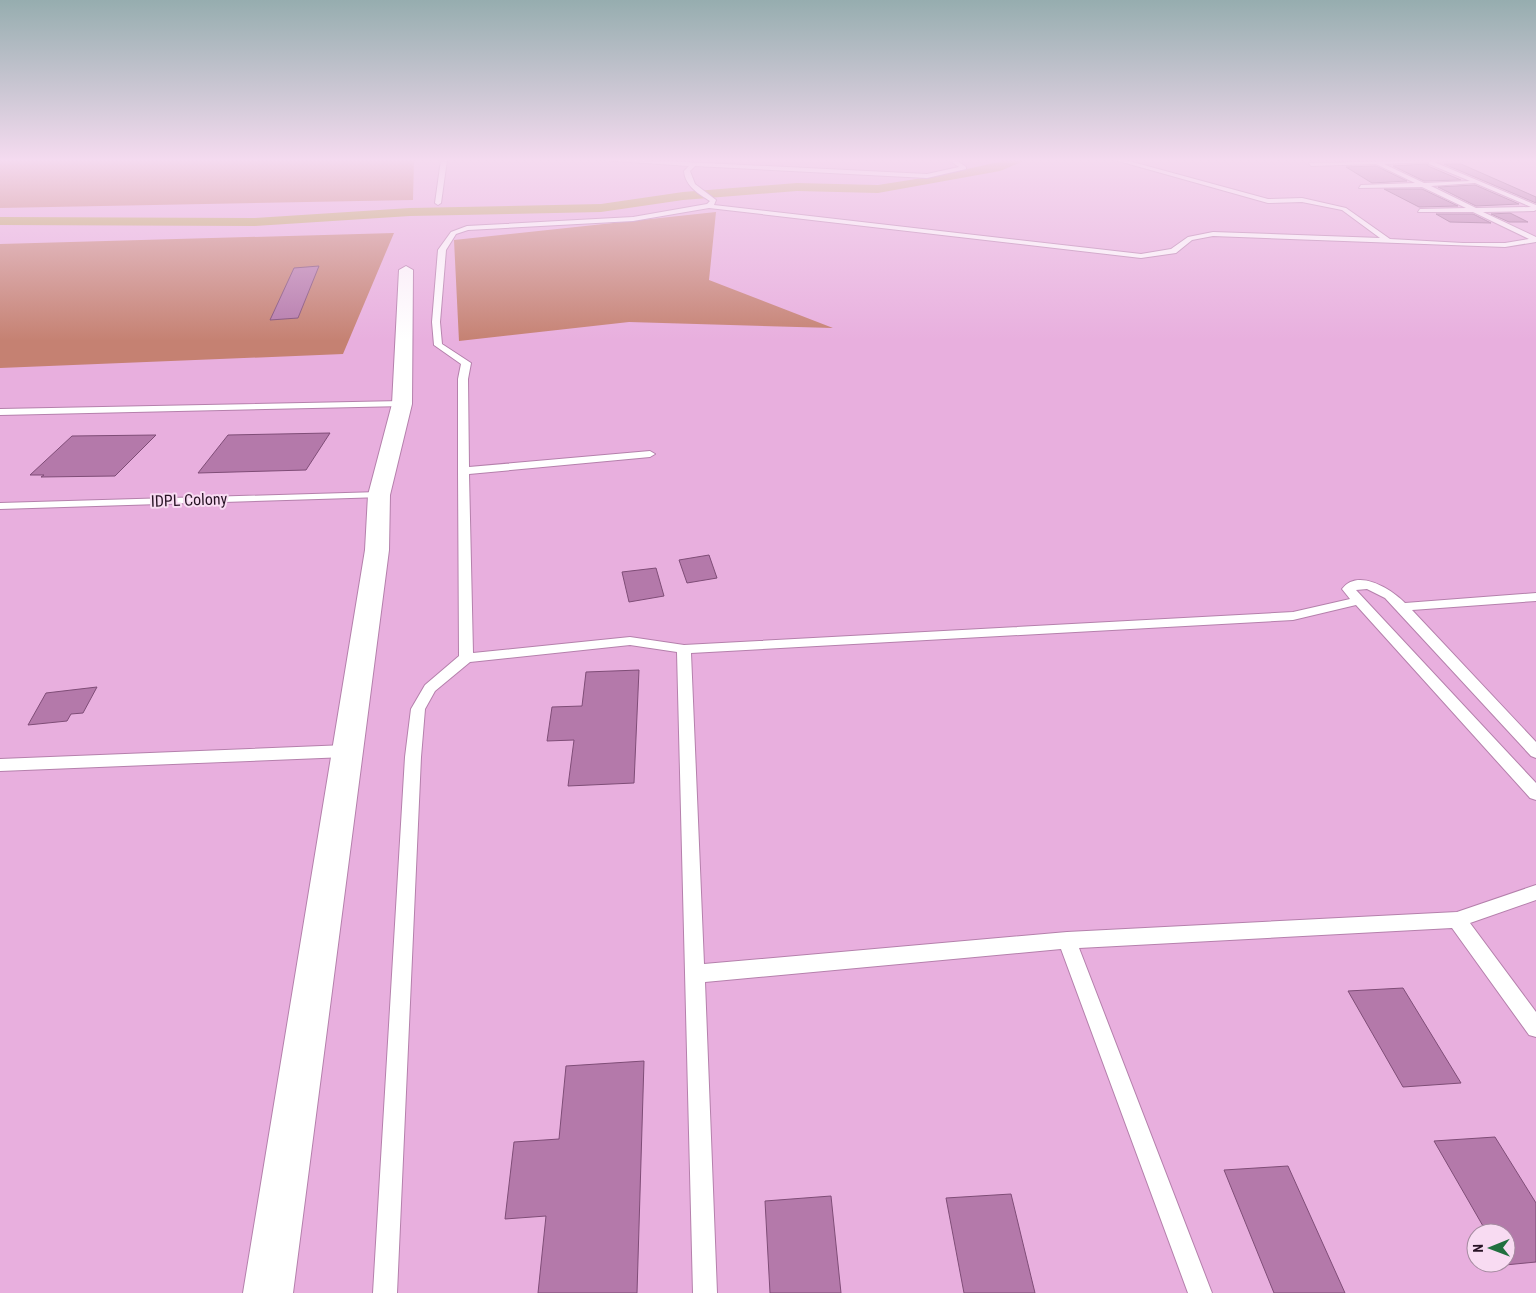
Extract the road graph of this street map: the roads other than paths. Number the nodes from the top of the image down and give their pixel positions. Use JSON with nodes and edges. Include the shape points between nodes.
{"nodes":[{"id":1,"x":606,"y":220,"type":"edge"},
{"id":2,"x":856,"y":220,"type":"edge"},
{"id":3,"x":1360,"y":220,"type":"edge"},
{"id":4,"x":1497,"y":220,"type":"edge"},
{"id":5,"x":1388,"y":240,"type":"junction"},
{"id":6,"x":1536,"y":240,"type":"edge"},
{"id":7,"x":406,"y":270,"type":"dead end"},
{"id":8,"x":402,"y":404,"type":"junction"},
{"id":9,"x":0,"y":412,"type":"edge"},
{"id":10,"x":650,"y":454,"type":"dead end"},
{"id":11,"x":463,"y":471,"type":"junction"},
{"id":12,"x":379,"y":496,"type":"junction"},
{"id":13,"x":0,"y":506,"type":"edge"},
{"id":14,"x":1536,"y":598,"type":"edge"},
{"id":15,"x":1358,"y":601,"type":"junction"},
{"id":16,"x":1402,"y":607,"type":"junction"},
{"id":17,"x":684,"y":648,"type":"junction"},
{"id":18,"x":466,"y":658,"type":"junction"},
{"id":19,"x":346,"y":752,"type":"junction"},
{"id":20,"x":1536,"y":752,"type":"edge"},
{"id":21,"x":0,"y":765,"type":"edge"},
{"id":22,"x":1536,"y":794,"type":"edge"},
{"id":23,"x":1536,"y":892,"type":"edge"},
{"id":24,"x":1457,"y":920,"type":"junction"},
{"id":25,"x":1067,"y":940,"type":"junction"},
{"id":26,"x":693,"y":974,"type":"junction"},
{"id":27,"x":1536,"y":1028,"type":"edge"},
{"id":28,"x":268,"y":1293,"type":"edge"},
{"id":29,"x":385,"y":1293,"type":"edge"},
{"id":30,"x":705,"y":1293,"type":"edge"},
{"id":31,"x":1200,"y":1293,"type":"edge"}],
"edges":[{"from":1,"to":11,"type":"lane","via":[[474,227],[452,233],[442,250],[436,322],[438,346],[466,363],[463,379]]},
{"from":2,"to":5,"type":"lane","via":[[1141,256],[1173,251],[1190,238],[1213,234]]},
{"from":3,"to":5,"type":"lane"},
{"from":4,"to":6,"type":"lane"},
{"from":5,"to":6,"type":"lane","via":[[1463,245]]},
{"from":7,"to":8,"type":"street"},
{"from":8,"to":9,"type":"lane"},
{"from":8,"to":12,"type":"street"},
{"from":10,"to":11,"type":"lane"},
{"from":11,"to":18,"type":"lane"},
{"from":12,"to":13,"type":"lane","name":"IDPL Colony"},
{"from":12,"to":19,"type":"street","via":[[377,550]]},
{"from":14,"to":16,"type":"lane"},
{"from":15,"to":16,"type":"lane","via":[[1348,589],[1367,585],[1379,588]]},
{"from":15,"to":17,"type":"lane","via":[[1293,616]]},
{"from":15,"to":22,"type":"lane"},
{"from":16,"to":20,"type":"lane"},
{"from":17,"to":18,"type":"lane","via":[[630,641]]},
{"from":17,"to":26,"type":"lane"},
{"from":18,"to":29,"type":"lane","via":[[430,688],[418,709]]},
{"from":19,"to":21,"type":"lane"},
{"from":19,"to":28,"type":"street"},
{"from":23,"to":24,"type":"lane"},
{"from":24,"to":25,"type":"lane"},
{"from":24,"to":27,"type":"lane"},
{"from":25,"to":26,"type":"lane"},
{"from":25,"to":31,"type":"lane"},
{"from":26,"to":30,"type":"lane"}]}
